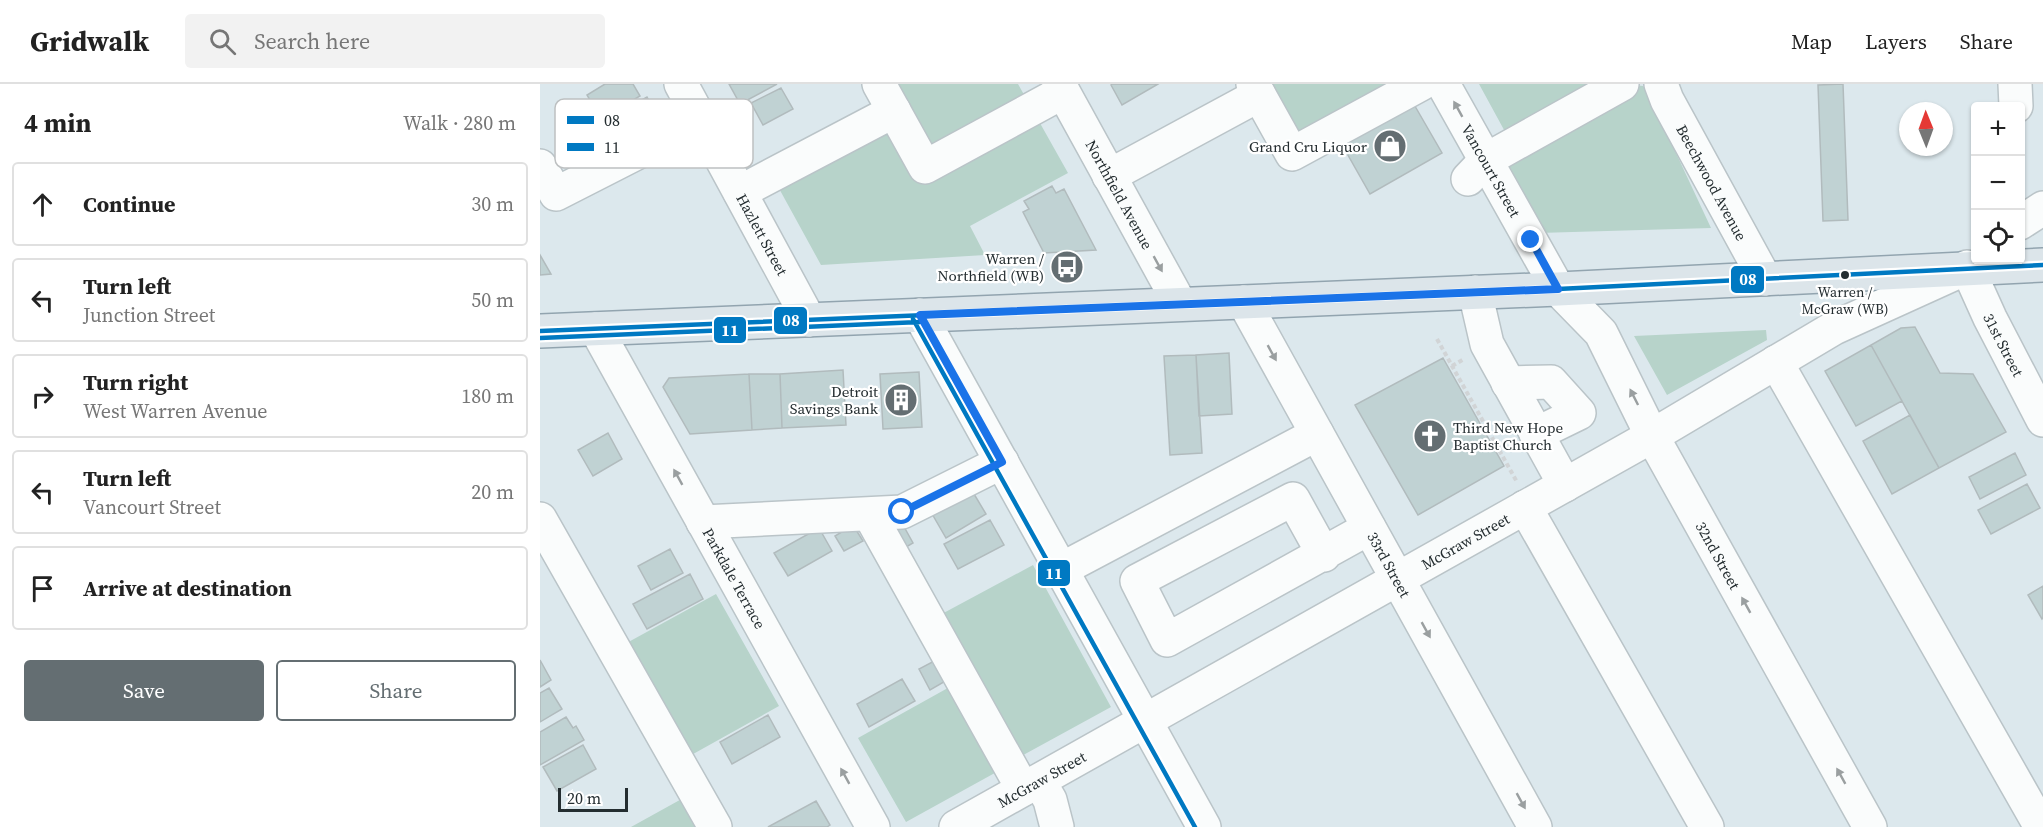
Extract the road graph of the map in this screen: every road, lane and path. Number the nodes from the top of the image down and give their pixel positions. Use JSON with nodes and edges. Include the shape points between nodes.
{"nodes":[{"id":1,"x":681,"y":84,"type":"edge"},
{"id":2,"x":1421,"y":84,"type":"edge"},
{"id":3,"x":1443,"y":84,"type":"edge"},
{"id":4,"x":1622,"y":84,"type":"edge"},
{"id":5,"x":1661,"y":84,"type":"edge"},
{"id":6,"x":2015,"y":84,"type":"edge"},
{"id":7,"x":1061,"y":88,"type":"edge"},
{"id":8,"x":1256,"y":89,"type":"edge"},
{"id":9,"x":886,"y":98,"type":"edge"},
{"id":10,"x":689,"y":99,"type":"edge"},
{"id":11,"x":2016,"y":102,"type":"edge"},
{"id":12,"x":540,"y":166,"type":"edge"},
{"id":13,"x":607,"y":168,"type":"edge"},
{"id":14,"x":727,"y":168,"type":"edge"},
{"id":15,"x":1477,"y":170,"type":"junction"},
{"id":16,"x":1109,"y":176,"type":"junction"},
{"id":17,"x":740,"y":192,"type":"junction"},
{"id":18,"x":1971,"y":263,"type":"edge"},
{"id":19,"x":1971,"y":263,"type":"edge"},
{"id":20,"x":1972,"y":264,"type":"edge"},
{"id":21,"x":2008,"y":264,"type":"edge"},
{"id":22,"x":2043,"y":265,"type":"edge"},
{"id":23,"x":1765,"y":279,"type":"junction"},
{"id":24,"x":1558,"y":289,"type":"junction"},
{"id":25,"x":1475,"y":292,"type":"junction"},
{"id":26,"x":1244,"y":302,"type":"junction"},
{"id":27,"x":1180,"y":304,"type":"junction"},
{"id":28,"x":920,"y":315,"type":"junction"},
{"id":29,"x":809,"y":320,"type":"junction"},
{"id":30,"x":596,"y":329,"type":"junction"},
{"id":31,"x":540,"y":331,"type":"edge"},
{"id":32,"x":1437,"y":339,"type":"dead end"},
{"id":33,"x":1776,"y":362,"type":"junction"},
{"id":34,"x":1508,"y":383,"type":"junction"},
{"id":35,"x":2043,"y":420,"type":"edge"},
{"id":36,"x":1317,"y":434,"type":"junction"},
{"id":37,"x":1536,"y":434,"type":"junction"},
{"id":38,"x":1652,"y":436,"type":"junction"},
{"id":39,"x":1002,"y":462,"type":"junction"},
{"id":40,"x":1564,"y":485,"type":"junction"},
{"id":41,"x":1522,"y":496,"type":"junction"},
{"id":42,"x":870,"y":515,"type":"junction"},
{"id":43,"x":540,"y":519,"type":"edge"},
{"id":44,"x":703,"y":522,"type":"junction"},
{"id":45,"x":1369,"y":528,"type":"junction"},
{"id":46,"x":1324,"y":555,"type":"junction"},
{"id":47,"x":1062,"y":569,"type":"junction"},
{"id":48,"x":1397,"y":579,"type":"junction"},
{"id":49,"x":1146,"y":720,"type":"junction"},
{"id":50,"x":1031,"y":785,"type":"junction"},
{"id":51,"x":715,"y":827,"type":"edge"},
{"id":52,"x":873,"y":827,"type":"edge"},
{"id":53,"x":956,"y":827,"type":"edge"},
{"id":54,"x":1057,"y":827,"type":"edge"},
{"id":55,"x":1204,"y":827,"type":"edge"},
{"id":56,"x":1536,"y":827,"type":"edge"},
{"id":57,"x":1707,"y":827,"type":"edge"},
{"id":58,"x":1870,"y":827,"type":"edge"},
{"id":59,"x":2040,"y":827,"type":"edge"}],
"edges":[{"from":1,"to":10,"type":"street","name":"Hazlett Street"},
{"from":2,"to":8,"type":"street","via":[[1292,154]]},
{"from":15,"to":3,"type":"street","name":"Vancourt Street","one_way":true},
{"from":4,"to":15,"type":"street"},
{"from":5,"to":23,"type":"street","name":"Beechwood Avenue"},
{"from":6,"to":11,"type":"street"},
{"from":7,"to":9,"type":"street","via":[[924,167]]},
{"from":7,"to":16,"type":"street","name":"Northfield Avenue"},
{"from":8,"to":16,"type":"street"},
{"from":9,"to":17,"type":"street"},
{"from":12,"to":13,"type":"street","via":[[556,194]]},
{"from":14,"to":17,"type":"street","name":"Hazlett Street"},
{"from":15,"to":24,"type":"street","name":"Vancourt Street"},
{"from":16,"to":27,"type":"street","name":"Northfield Avenue","one_way":true},
{"from":17,"to":29,"type":"street","name":"Hazlett Street"},
{"from":18,"to":23,"type":"main road"},
{"from":19,"to":33,"type":"street","name":"McGraw Street","via":[[1834,328]]},
{"from":20,"to":35,"type":"street","name":"31st Street","via":[[1990,318]]},
{"from":21,"to":22,"type":"main road"},
{"from":23,"to":24,"type":"main road"},
{"from":24,"to":25,"type":"main road"},
{"from":38,"to":24,"type":"street","name":"32nd Street","one_way":true,"via":[[1601,333]]},
{"from":25,"to":26,"type":"main road"},
{"from":25,"to":34,"type":"street","via":[[1487,344]]},
{"from":26,"to":27,"type":"main road"},
{"from":26,"to":36,"type":"street","name":"33rd Street","one_way":true},
{"from":27,"to":28,"type":"main road"},
{"from":28,"to":29,"type":"main road"},
{"from":28,"to":39,"type":"street"},
{"from":29,"to":30,"type":"main road"},
{"from":30,"to":31,"type":"main road"},
{"from":44,"to":30,"type":"street","name":"Parkdale Terrace","one_way":true},
{"from":32,"to":41,"type":"path"},
{"from":33,"to":38,"type":"street","name":"McGraw Street"},
{"from":33,"to":59,"type":"street"},
{"from":34,"to":37,"type":"street"},
{"from":34,"to":37,"type":"street","via":[[1551,382],[1579,413]]},
{"from":36,"to":45,"type":"street","name":"33rd Street"},
{"from":36,"to":47,"type":"street"},
{"from":37,"to":40,"type":"street"},
{"from":38,"to":40,"type":"street","name":"McGraw Street"},
{"from":58,"to":38,"type":"street","name":"32nd Street","one_way":true},
{"from":39,"to":42,"type":"street","via":[[902,512]]},
{"from":39,"to":47,"type":"street"},
{"from":40,"to":41,"type":"street","name":"McGraw Street"},
{"from":41,"to":48,"type":"street","name":"McGraw Street"},
{"from":41,"to":57,"type":"street"},
{"from":42,"to":44,"type":"street"},
{"from":42,"to":50,"type":"street"},
{"from":43,"to":51,"type":"street"},
{"from":52,"to":44,"type":"street","name":"Parkdale Terrace","one_way":true},
{"from":45,"to":46,"type":"street"},
{"from":45,"to":48,"type":"street","name":"33rd Street"},
{"from":46,"to":46,"type":"street","via":[[1167,640],[1137,581],[1293,499]]},
{"from":47,"to":49,"type":"street"},
{"from":48,"to":49,"type":"street","name":"McGraw Street"},
{"from":48,"to":56,"type":"street","name":"33rd Street","one_way":true},
{"from":49,"to":50,"type":"street","name":"McGraw Street"},
{"from":49,"to":55,"type":"street"},
{"from":50,"to":53,"type":"street","name":"McGraw Street"},
{"from":50,"to":54,"type":"street","via":[[1050,800]]}]}
